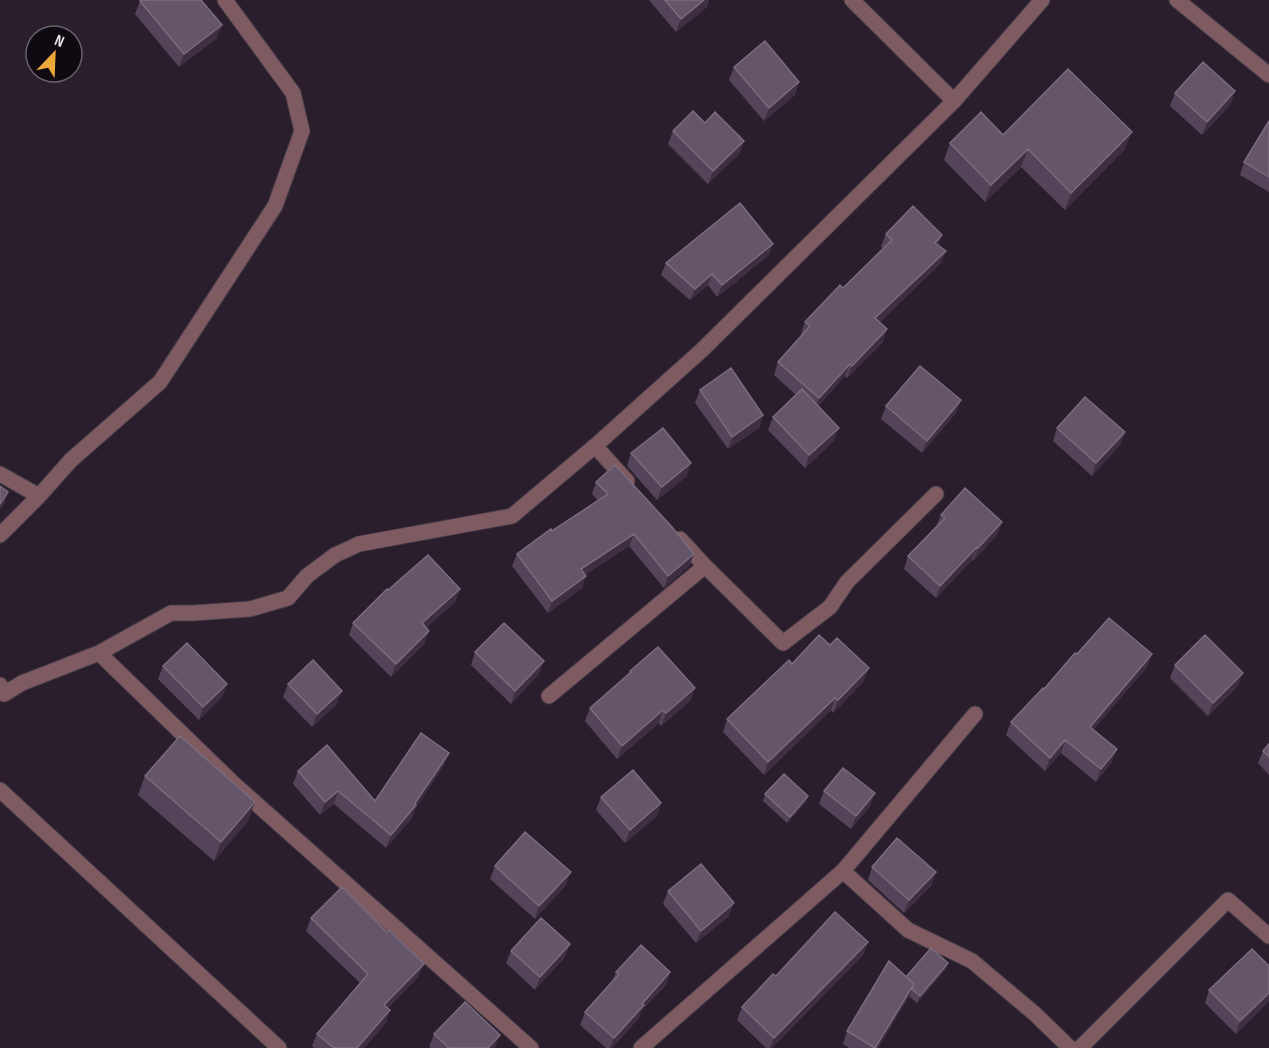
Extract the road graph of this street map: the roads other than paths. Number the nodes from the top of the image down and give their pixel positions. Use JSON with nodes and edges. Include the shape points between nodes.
{"nodes":[{"id":1,"x":225,"y":0,"type":"edge"},
{"id":2,"x":852,"y":0,"type":"edge"},
{"id":3,"x":1042,"y":0,"type":"edge"},
{"id":4,"x":1176,"y":0,"type":"edge"},
{"id":5,"x":1269,"y":75,"type":"edge"},
{"id":6,"x":954,"y":101,"type":"junction"},
{"id":7,"x":595,"y":446,"type":"junction"},
{"id":8,"x":0,"y":474,"type":"edge"},
{"id":9,"x":634,"y":489,"type":"edge"},
{"id":10,"x":936,"y":495,"type":"dead end"},
{"id":11,"x":39,"y":496,"type":"junction"},
{"id":12,"x":673,"y":532,"type":"edge"},
{"id":13,"x":0,"y":535,"type":"edge"},
{"id":14,"x":705,"y":567,"type":"junction"},
{"id":15,"x":99,"y":653,"type":"junction"},
{"id":16,"x":1,"y":693,"type":"edge"},
{"id":17,"x":549,"y":696,"type":"dead end"},
{"id":18,"x":975,"y":714,"type":"dead end"},
{"id":19,"x":0,"y":790,"type":"edge"},
{"id":20,"x":843,"y":871,"type":"junction"},
{"id":21,"x":1269,"y":936,"type":"edge"},
{"id":22,"x":279,"y":1048,"type":"edge"},
{"id":23,"x":531,"y":1048,"type":"edge"},
{"id":24,"x":641,"y":1048,"type":"edge"},
{"id":25,"x":1070,"y":1048,"type":"edge"},
{"id":26,"x":1080,"y":1048,"type":"edge"}],
"edges":[{"from":1,"to":11,"type":"street","via":[[293,93],[302,131],[275,206],[160,382],[71,460]]},
{"from":2,"to":6,"type":"street"},
{"from":3,"to":6,"type":"street"},
{"from":4,"to":5,"type":"street"},
{"from":6,"to":7,"type":"street","via":[[702,350]]},
{"from":7,"to":9,"type":"street"},
{"from":7,"to":15,"type":"street","via":[[512,516],[359,544],[335,555],[307,576],[288,598],[250,609],[171,613]]},
{"from":8,"to":11,"type":"street"},
{"from":10,"to":14,"type":"street","via":[[848,582],[830,607],[783,643]]},
{"from":11,"to":13,"type":"street"},
{"from":12,"to":14,"type":"street"},
{"from":14,"to":17,"type":"street"},
{"from":15,"to":16,"type":"street"},
{"from":15,"to":23,"type":"street","via":[[233,783]]},
{"from":18,"to":20,"type":"street"},
{"from":19,"to":22,"type":"street"},
{"from":20,"to":24,"type":"street"},
{"from":20,"to":25,"type":"street","via":[[908,930],[972,961]]},
{"from":21,"to":26,"type":"street","via":[[1228,900]]}]}
